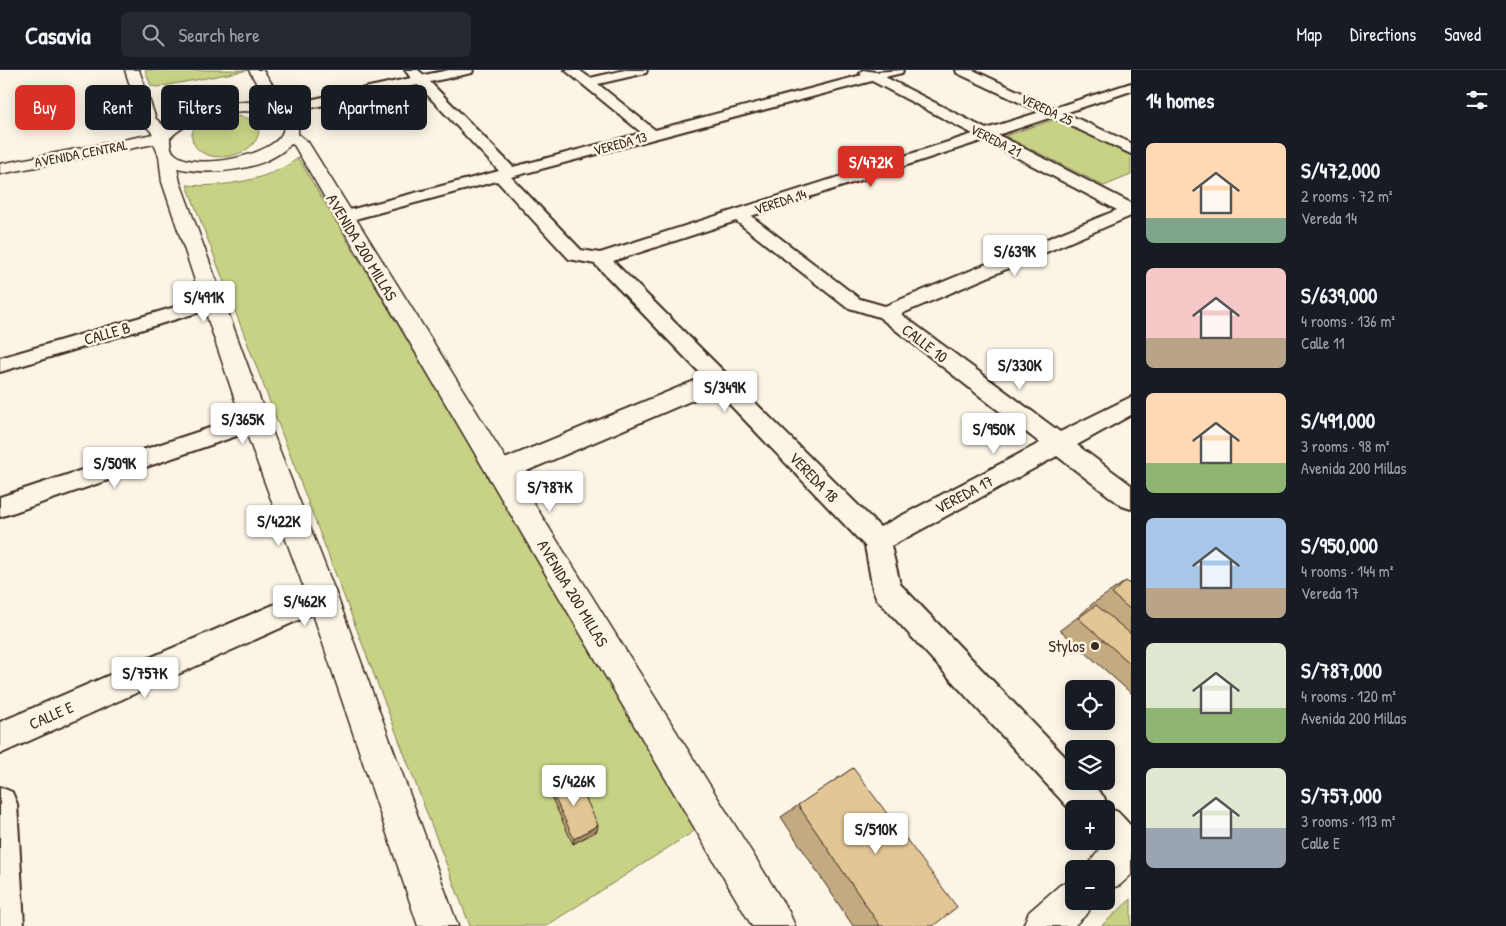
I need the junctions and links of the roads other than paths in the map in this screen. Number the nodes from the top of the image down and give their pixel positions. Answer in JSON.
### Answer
{"nodes":[{"id":1,"x":132,"y":70,"type":"edge"},
{"id":2,"x":256,"y":70,"type":"edge"},
{"id":3,"x":467,"y":70,"type":"edge"},
{"id":4,"x":571,"y":70,"type":"edge"},
{"id":5,"x":640,"y":70,"type":"edge"},
{"id":6,"x":897,"y":70,"type":"edge"},
{"id":7,"x":962,"y":70,"type":"edge"},
{"id":8,"x":866,"y":73,"type":"edge"},
{"id":9,"x":416,"y":75,"type":"edge"},
{"id":10,"x":587,"y":83,"type":"junction"},
{"id":11,"x":265,"y":85,"type":"edge"},
{"id":12,"x":1131,"y":87,"type":"edge"},
{"id":13,"x":311,"y":101,"type":"edge"},
{"id":14,"x":249,"y":107,"type":"edge"},
{"id":15,"x":1054,"y":112,"type":"junction"},
{"id":16,"x":291,"y":130,"type":"edge"},
{"id":17,"x":985,"y":134,"type":"junction"},
{"id":18,"x":653,"y":135,"type":"junction"},
{"id":19,"x":289,"y":136,"type":"junction"},
{"id":20,"x":163,"y":143,"type":"junction"},
{"id":21,"x":1131,"y":149,"type":"edge"},
{"id":22,"x":0,"y":169,"type":"edge"},
{"id":23,"x":505,"y":174,"type":"junction"},
{"id":24,"x":0,"y":177,"type":"edge"},
{"id":25,"x":1131,"y":210,"type":"edge"},
{"id":26,"x":739,"y":215,"type":"junction"},
{"id":27,"x":344,"y":217,"type":"junction"},
{"id":28,"x":601,"y":259,"type":"junction"},
{"id":29,"x":213,"y":302,"type":"junction"},
{"id":30,"x":886,"y":313,"type":"junction"},
{"id":31,"x":0,"y":364,"type":"edge"},
{"id":32,"x":718,"y":380,"type":"junction"},
{"id":33,"x":1131,"y":405,"type":"edge"},
{"id":34,"x":255,"y":421,"type":"junction"},
{"id":35,"x":1058,"y":444,"type":"junction"},
{"id":36,"x":499,"y":472,"type":"junction"},
{"id":37,"x":1131,"y":499,"type":"edge"},
{"id":38,"x":0,"y":507,"type":"edge"},
{"id":39,"x":876,"y":541,"type":"junction"},
{"id":40,"x":322,"y":596,"type":"junction"},
{"id":41,"x":0,"y":738,"type":"edge"},
{"id":42,"x":1084,"y":800,"type":"edge"},
{"id":43,"x":0,"y":804,"type":"edge"},
{"id":44,"x":1065,"y":907,"type":"edge"},
{"id":45,"x":5,"y":926,"type":"edge"},
{"id":46,"x":438,"y":926,"type":"edge"},
{"id":47,"x":775,"y":926,"type":"edge"},
{"id":48,"x":1043,"y":926,"type":"edge"}],
"edges":[{"from":1,"to":20,"type":"main road"},
{"from":2,"to":11,"type":"main road"},
{"from":3,"to":9,"type":"street"},
{"from":4,"to":10,"type":"street"},
{"from":5,"to":10,"type":"street"},
{"from":6,"to":8,"type":"street","name":"VEREDA 13"},
{"from":7,"to":15,"type":"street","name":"VEREDA 25"},
{"from":8,"to":17,"type":"street","name":"VEREDA 21"},
{"from":8,"to":18,"type":"street","name":"VEREDA 13"},
{"from":9,"to":13,"type":"street"},
{"from":9,"to":23,"type":"street"},
{"from":10,"to":18,"type":"street"},
{"from":12,"to":15,"type":"street","name":"VEREDA 14"},
{"from":14,"to":20,"type":"main road"},
{"from":15,"to":17,"type":"street","name":"VEREDA 14"},
{"from":15,"to":21,"type":"street","name":"VEREDA 25"},
{"from":16,"to":19,"type":"main road"},
{"from":17,"to":25,"type":"street","name":"VEREDA 21"},
{"from":17,"to":26,"type":"street","name":"VEREDA 14"},
{"from":18,"to":23,"type":"street","name":"VEREDA 13"},
{"from":19,"to":20,"type":"main road"},
{"from":19,"to":27,"type":"main road","name":"AVENIDA 200 MILLAS"},
{"from":20,"to":22,"type":"main road","name":"AVENIDA CENTRAL"},
{"from":20,"to":24,"type":"main road","name":"AVENIDA CENTRAL"},
{"from":20,"to":29,"type":"main road"},
{"from":23,"to":27,"type":"street","name":"VEREDA 13"},
{"from":23,"to":28,"type":"street"},
{"from":25,"to":30,"type":"street"},
{"from":26,"to":28,"type":"street","name":"VEREDA 14"},
{"from":26,"to":30,"type":"street","name":"CALLE 10"},
{"from":27,"to":36,"type":"main road","name":"AVENIDA 200 MILLAS"},
{"from":28,"to":32,"type":"street","name":"VEREDA 18"},
{"from":29,"to":31,"type":"street","name":"CALLE B"},
{"from":29,"to":34,"type":"main road"},
{"from":30,"to":35,"type":"street","name":"CALLE 10"},
{"from":32,"to":36,"type":"street"},
{"from":32,"to":39,"type":"street","name":"VEREDA 18"},
{"from":33,"to":35,"type":"street","name":"VEREDA 17"},
{"from":34,"to":38,"type":"street"},
{"from":34,"to":40,"type":"main road"},
{"from":35,"to":37,"type":"street","name":"CALLE 10"},
{"from":35,"to":39,"type":"street","name":"VEREDA 17"},
{"from":36,"to":47,"type":"main road","name":"AVENIDA 200 MILLAS"},
{"from":39,"to":42,"type":"street"},
{"from":40,"to":41,"type":"street","name":"CALLE E"},
{"from":40,"to":46,"type":"main road"},
{"from":43,"to":45,"type":"street"},
{"from":44,"to":48,"type":"main road"}]}
